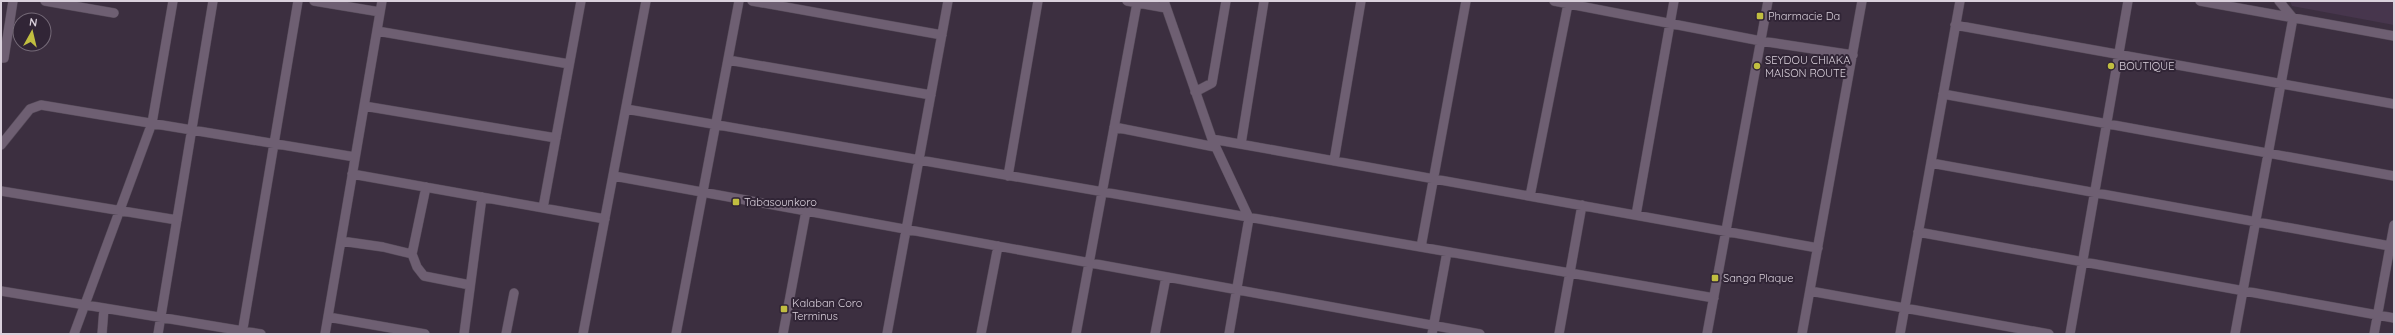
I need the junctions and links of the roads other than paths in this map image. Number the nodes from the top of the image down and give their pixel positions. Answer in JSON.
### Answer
{"nodes":[{"id":1,"x":13,"y":1,"type":"edge"},
{"id":2,"x":45,"y":1,"type":"edge"},
{"id":3,"x":173,"y":1,"type":"edge"},
{"id":4,"x":213,"y":1,"type":"edge"},
{"id":5,"x":298,"y":1,"type":"edge"},
{"id":6,"x":314,"y":1,"type":"edge"},
{"id":7,"x":382,"y":1,"type":"edge"},
{"id":8,"x":581,"y":1,"type":"edge"},
{"id":9,"x":646,"y":1,"type":"edge"},
{"id":10,"x":739,"y":1,"type":"edge"},
{"id":11,"x":752,"y":1,"type":"edge"},
{"id":12,"x":948,"y":1,"type":"edge"},
{"id":13,"x":1038,"y":1,"type":"edge"},
{"id":14,"x":1128,"y":1,"type":"edge"},
{"id":15,"x":1226,"y":1,"type":"edge"},
{"id":16,"x":1264,"y":1,"type":"edge"},
{"id":17,"x":1361,"y":1,"type":"edge"},
{"id":18,"x":1466,"y":1,"type":"edge"},
{"id":19,"x":1554,"y":1,"type":"edge"},
{"id":20,"x":1674,"y":1,"type":"edge"},
{"id":21,"x":1768,"y":1,"type":"edge"},
{"id":22,"x":1862,"y":1,"type":"edge"},
{"id":23,"x":1960,"y":1,"type":"edge"},
{"id":24,"x":2128,"y":1,"type":"edge"},
{"id":25,"x":2200,"y":1,"type":"edge"},
{"id":26,"x":2278,"y":1,"type":"edge"},
{"id":27,"x":1138,"y":3,"type":"junction"},
{"id":28,"x":1165,"y":4,"type":"edge"},
{"id":29,"x":1568,"y":4,"type":"junction"},
{"id":30,"x":380,"y":12,"type":"junction"},
{"id":31,"x":114,"y":14,"type":"dead end"},
{"id":32,"x":2293,"y":18,"type":"junction"},
{"id":33,"x":1670,"y":22,"type":"junction"},
{"id":34,"x":1955,"y":25,"type":"junction"},
{"id":35,"x":377,"y":31,"type":"junction"},
{"id":36,"x":942,"y":35,"type":"junction"},
{"id":37,"x":2394,"y":36,"type":"edge"},
{"id":38,"x":1761,"y":41,"type":"junction"},
{"id":39,"x":2119,"y":54,"type":"junction"},
{"id":40,"x":1853,"y":55,"type":"junction"},
{"id":41,"x":1,"y":58,"type":"edge"},
{"id":42,"x":728,"y":60,"type":"junction"},
{"id":43,"x":569,"y":64,"type":"junction"},
{"id":44,"x":2281,"y":83,"type":"junction"},
{"id":45,"x":1195,"y":92,"type":"junction"},
{"id":46,"x":1943,"y":94,"type":"junction"},
{"id":47,"x":931,"y":95,"type":"junction"},
{"id":48,"x":2394,"y":104,"type":"edge"},
{"id":49,"x":364,"y":106,"type":"junction"},
{"id":50,"x":626,"y":109,"type":"junction"},
{"id":51,"x":152,"y":123,"type":"junction"},
{"id":52,"x":2107,"y":124,"type":"junction"},
{"id":53,"x":716,"y":125,"type":"junction"},
{"id":54,"x":1114,"y":127,"type":"junction"},
{"id":55,"x":192,"y":130,"type":"junction"},
{"id":56,"x":556,"y":138,"type":"junction"},
{"id":57,"x":274,"y":143,"type":"junction"},
{"id":58,"x":1214,"y":143,"type":"junction"},
{"id":59,"x":1241,"y":144,"type":"junction"},
{"id":60,"x":1,"y":145,"type":"edge"},
{"id":61,"x":2268,"y":153,"type":"junction"},
{"id":62,"x":355,"y":157,"type":"junction"},
{"id":63,"x":919,"y":160,"type":"junction"},
{"id":64,"x":1334,"y":161,"type":"junction"},
{"id":65,"x":1931,"y":163,"type":"junction"},
{"id":66,"x":352,"y":174,"type":"junction"},
{"id":67,"x":614,"y":176,"type":"junction"},
{"id":68,"x":1008,"y":176,"type":"junction"},
{"id":69,"x":2394,"y":176,"type":"edge"},
{"id":70,"x":1433,"y":179,"type":"junction"},
{"id":71,"x":426,"y":187,"type":"junction"},
{"id":72,"x":1,"y":191,"type":"edge"},
{"id":73,"x":703,"y":192,"type":"junction"},
{"id":74,"x":1102,"y":192,"type":"junction"},
{"id":75,"x":2095,"y":192,"type":"junction"},
{"id":76,"x":1530,"y":196,"type":"junction"},
{"id":77,"x":482,"y":197,"type":"junction"},
{"id":78,"x":1582,"y":205,"type":"junction"},
{"id":79,"x":544,"y":208,"type":"junction"},
{"id":80,"x":120,"y":211,"type":"junction"},
{"id":81,"x":806,"y":211,"type":"junction"},
{"id":82,"x":1636,"y":215,"type":"junction"},
{"id":83,"x":1249,"y":218,"type":"junction"},
{"id":84,"x":605,"y":219,"type":"junction"},
{"id":85,"x":177,"y":220,"type":"junction"},
{"id":86,"x":2256,"y":221,"type":"junction"},
{"id":87,"x":2394,"y":225,"type":"edge"},
{"id":88,"x":906,"y":229,"type":"junction"},
{"id":89,"x":1726,"y":231,"type":"junction"},
{"id":90,"x":1918,"y":232,"type":"junction"},
{"id":91,"x":341,"y":241,"type":"junction"},
{"id":92,"x":998,"y":246,"type":"junction"},
{"id":93,"x":2390,"y":246,"type":"junction"},
{"id":94,"x":1421,"y":247,"type":"junction"},
{"id":95,"x":1818,"y":248,"type":"junction"},
{"id":96,"x":1447,"y":252,"type":"junction"},
{"id":97,"x":412,"y":254,"type":"junction"},
{"id":98,"x":2082,"y":262,"type":"junction"},
{"id":99,"x":1089,"y":263,"type":"junction"},
{"id":100,"x":1570,"y":274,"type":"junction"},
{"id":101,"x":1166,"y":277,"type":"junction"},
{"id":102,"x":470,"y":285,"type":"junction"},
{"id":103,"x":1237,"y":290,"type":"junction"},
{"id":104,"x":1,"y":291,"type":"edge"},
{"id":105,"x":1810,"y":291,"type":"junction"},
{"id":106,"x":2243,"y":291,"type":"junction"},
{"id":107,"x":514,"y":293,"type":"dead end"},
{"id":108,"x":1714,"y":298,"type":"junction"},
{"id":109,"x":85,"y":305,"type":"junction"},
{"id":110,"x":104,"y":308,"type":"junction"},
{"id":111,"x":1905,"y":308,"type":"junction"},
{"id":112,"x":2377,"y":315,"type":"junction"},
{"id":113,"x":328,"y":317,"type":"junction"},
{"id":114,"x":161,"y":318,"type":"junction"},
{"id":115,"x":2394,"y":318,"type":"edge"},
{"id":116,"x":1433,"y":330,"type":"edge"},
{"id":117,"x":243,"y":332,"type":"edge"},
{"id":118,"x":74,"y":334,"type":"edge"},
{"id":119,"x":102,"y":334,"type":"edge"},
{"id":120,"x":158,"y":334,"type":"edge"},
{"id":121,"x":261,"y":334,"type":"edge"},
{"id":122,"x":325,"y":334,"type":"edge"},
{"id":123,"x":424,"y":334,"type":"edge"},
{"id":124,"x":464,"y":334,"type":"edge"},
{"id":125,"x":506,"y":334,"type":"edge"},
{"id":126,"x":583,"y":334,"type":"edge"},
{"id":127,"x":676,"y":334,"type":"edge"},
{"id":128,"x":783,"y":334,"type":"edge"},
{"id":129,"x":887,"y":334,"type":"edge"},
{"id":130,"x":981,"y":334,"type":"edge"},
{"id":131,"x":1076,"y":334,"type":"edge"},
{"id":132,"x":1156,"y":334,"type":"edge"},
{"id":133,"x":1229,"y":334,"type":"edge"},
{"id":134,"x":1480,"y":334,"type":"edge"},
{"id":135,"x":1559,"y":334,"type":"edge"},
{"id":136,"x":1707,"y":334,"type":"edge"},
{"id":137,"x":1802,"y":334,"type":"edge"},
{"id":138,"x":1900,"y":334,"type":"edge"},
{"id":139,"x":2049,"y":334,"type":"edge"},
{"id":140,"x":2070,"y":334,"type":"edge"},
{"id":141,"x":2235,"y":334,"type":"edge"},
{"id":142,"x":2374,"y":334,"type":"edge"}],
"edges":[{"from":1,"to":41,"type":"street"},
{"from":2,"to":31,"type":"street"},
{"from":3,"to":51,"type":"street"},
{"from":4,"to":55,"type":"street"},
{"from":5,"to":57,"type":"street"},
{"from":6,"to":30,"type":"street"},
{"from":7,"to":30,"type":"street"},
{"from":8,"to":43,"type":"street"},
{"from":9,"to":50,"type":"street"},
{"from":10,"to":42,"type":"street"},
{"from":11,"to":36,"type":"street"},
{"from":12,"to":36,"type":"street"},
{"from":13,"to":68,"type":"street"},
{"from":14,"to":27,"type":"street"},
{"from":15,"to":45,"type":"street"},
{"from":16,"to":59,"type":"street"},
{"from":17,"to":64,"type":"street"},
{"from":18,"to":70,"type":"street"},
{"from":19,"to":29,"type":"street"},
{"from":20,"to":33,"type":"street"},
{"from":21,"to":38,"type":"street"},
{"from":22,"to":40,"type":"street"},
{"from":23,"to":34,"type":"street"},
{"from":24,"to":39,"type":"street"},
{"from":25,"to":32,"type":"street"},
{"from":26,"to":32,"type":"street"},
{"from":27,"to":28,"type":"street"},
{"from":27,"to":54,"type":"street"},
{"from":28,"to":45,"type":"street"},
{"from":29,"to":33,"type":"street"},
{"from":29,"to":76,"type":"street"},
{"from":30,"to":35,"type":"street"},
{"from":32,"to":37,"type":"street"},
{"from":32,"to":44,"type":"street"},
{"from":33,"to":38,"type":"street"},
{"from":33,"to":82,"type":"street"},
{"from":34,"to":39,"type":"street"},
{"from":34,"to":46,"type":"street"},
{"from":35,"to":43,"type":"street"},
{"from":35,"to":49,"type":"street"},
{"from":36,"to":47,"type":"street"},
{"from":38,"to":40,"type":"street"},
{"from":38,"to":89,"type":"street"},
{"from":39,"to":44,"type":"street"},
{"from":39,"to":52,"type":"street"},
{"from":40,"to":95,"type":"street"},
{"from":42,"to":47,"type":"street"},
{"from":42,"to":53,"type":"street"},
{"from":43,"to":56,"type":"street"},
{"from":44,"to":48,"type":"street"},
{"from":44,"to":61,"type":"street"},
{"from":45,"to":58,"type":"street"},
{"from":46,"to":52,"type":"street"},
{"from":46,"to":65,"type":"street"},
{"from":47,"to":63,"type":"street"},
{"from":49,"to":56,"type":"street"},
{"from":49,"to":62,"type":"street"},
{"from":50,"to":53,"type":"street"},
{"from":50,"to":67,"type":"street"},
{"from":51,"to":55,"type":"street"},
{"from":51,"to":60,"type":"street"},
{"from":51,"to":80,"type":"street"},
{"from":52,"to":61,"type":"street"},
{"from":52,"to":75,"type":"street"},
{"from":53,"to":63,"type":"street"},
{"from":53,"to":73,"type":"street"},
{"from":54,"to":58,"type":"street"},
{"from":54,"to":74,"type":"street"},
{"from":55,"to":57,"type":"street"},
{"from":55,"to":85,"type":"street"},
{"from":56,"to":79,"type":"street"},
{"from":57,"to":62,"type":"street"},
{"from":57,"to":117,"type":"street"},
{"from":58,"to":59,"type":"street"},
{"from":58,"to":83,"type":"street"},
{"from":59,"to":64,"type":"street"},
{"from":61,"to":69,"type":"street"},
{"from":61,"to":86,"type":"street"},
{"from":62,"to":66,"type":"street"},
{"from":63,"to":68,"type":"street"},
{"from":63,"to":88,"type":"street"},
{"from":64,"to":70,"type":"street"},
{"from":65,"to":75,"type":"street"},
{"from":65,"to":90,"type":"street"},
{"from":66,"to":71,"type":"street"},
{"from":66,"to":91,"type":"street"},
{"from":67,"to":73,"type":"street"},
{"from":67,"to":84,"type":"street"},
{"from":68,"to":74,"type":"street"},
{"from":70,"to":76,"type":"street"},
{"from":70,"to":94,"type":"street"},
{"from":71,"to":77,"type":"street"},
{"from":71,"to":97,"type":"street"},
{"from":72,"to":80,"type":"street"},
{"from":73,"to":81,"type":"street"},
{"from":73,"to":127,"type":"street"},
{"from":74,"to":83,"type":"street"},
{"from":74,"to":99,"type":"street"},
{"from":75,"to":86,"type":"street"},
{"from":75,"to":98,"type":"street"},
{"from":76,"to":78,"type":"street"},
{"from":77,"to":79,"type":"street"},
{"from":77,"to":102,"type":"street"},
{"from":78,"to":82,"type":"street"},
{"from":78,"to":100,"type":"street"},
{"from":79,"to":84,"type":"street"},
{"from":80,"to":85,"type":"street"},
{"from":80,"to":109,"type":"street"},
{"from":81,"to":88,"type":"street"},
{"from":81,"to":128,"type":"street"},
{"from":82,"to":89,"type":"street"},
{"from":83,"to":94,"type":"street"},
{"from":83,"to":103,"type":"street"},
{"from":84,"to":126,"type":"street"},
{"from":85,"to":114,"type":"street"},
{"from":86,"to":93,"type":"street"},
{"from":86,"to":106,"type":"street"},
{"from":87,"to":93,"type":"street"},
{"from":88,"to":92,"type":"street"},
{"from":88,"to":129,"type":"street"},
{"from":89,"to":95,"type":"street"},
{"from":89,"to":108,"type":"street"},
{"from":90,"to":98,"type":"street"},
{"from":90,"to":111,"type":"street"},
{"from":91,"to":97,"type":"street"},
{"from":91,"to":113,"type":"street"},
{"from":92,"to":99,"type":"street"},
{"from":92,"to":130,"type":"street"},
{"from":93,"to":112,"type":"street"},
{"from":94,"to":96,"type":"street"},
{"from":95,"to":105,"type":"street"},
{"from":96,"to":100,"type":"street"},
{"from":96,"to":116,"type":"street"},
{"from":97,"to":102,"type":"street"},
{"from":98,"to":106,"type":"street"},
{"from":98,"to":140,"type":"street"},
{"from":99,"to":101,"type":"street"},
{"from":99,"to":131,"type":"street"},
{"from":100,"to":108,"type":"street"},
{"from":100,"to":135,"type":"street"},
{"from":101,"to":103,"type":"street"},
{"from":101,"to":132,"type":"street"},
{"from":102,"to":124,"type":"street"},
{"from":103,"to":116,"type":"street"},
{"from":103,"to":133,"type":"street"},
{"from":104,"to":109,"type":"street"},
{"from":105,"to":111,"type":"street"},
{"from":105,"to":137,"type":"street"},
{"from":106,"to":112,"type":"street"},
{"from":106,"to":141,"type":"street"},
{"from":107,"to":125,"type":"street"},
{"from":108,"to":136,"type":"street"},
{"from":109,"to":110,"type":"street"},
{"from":109,"to":118,"type":"street"},
{"from":110,"to":114,"type":"street"},
{"from":110,"to":119,"type":"street"},
{"from":111,"to":138,"type":"street"},
{"from":111,"to":139,"type":"street"},
{"from":112,"to":115,"type":"street"},
{"from":112,"to":142,"type":"street"},
{"from":113,"to":122,"type":"street"},
{"from":113,"to":123,"type":"street"},
{"from":114,"to":117,"type":"street"},
{"from":114,"to":120,"type":"street"},
{"from":116,"to":134,"type":"street"},
{"from":117,"to":121,"type":"street"}]}
